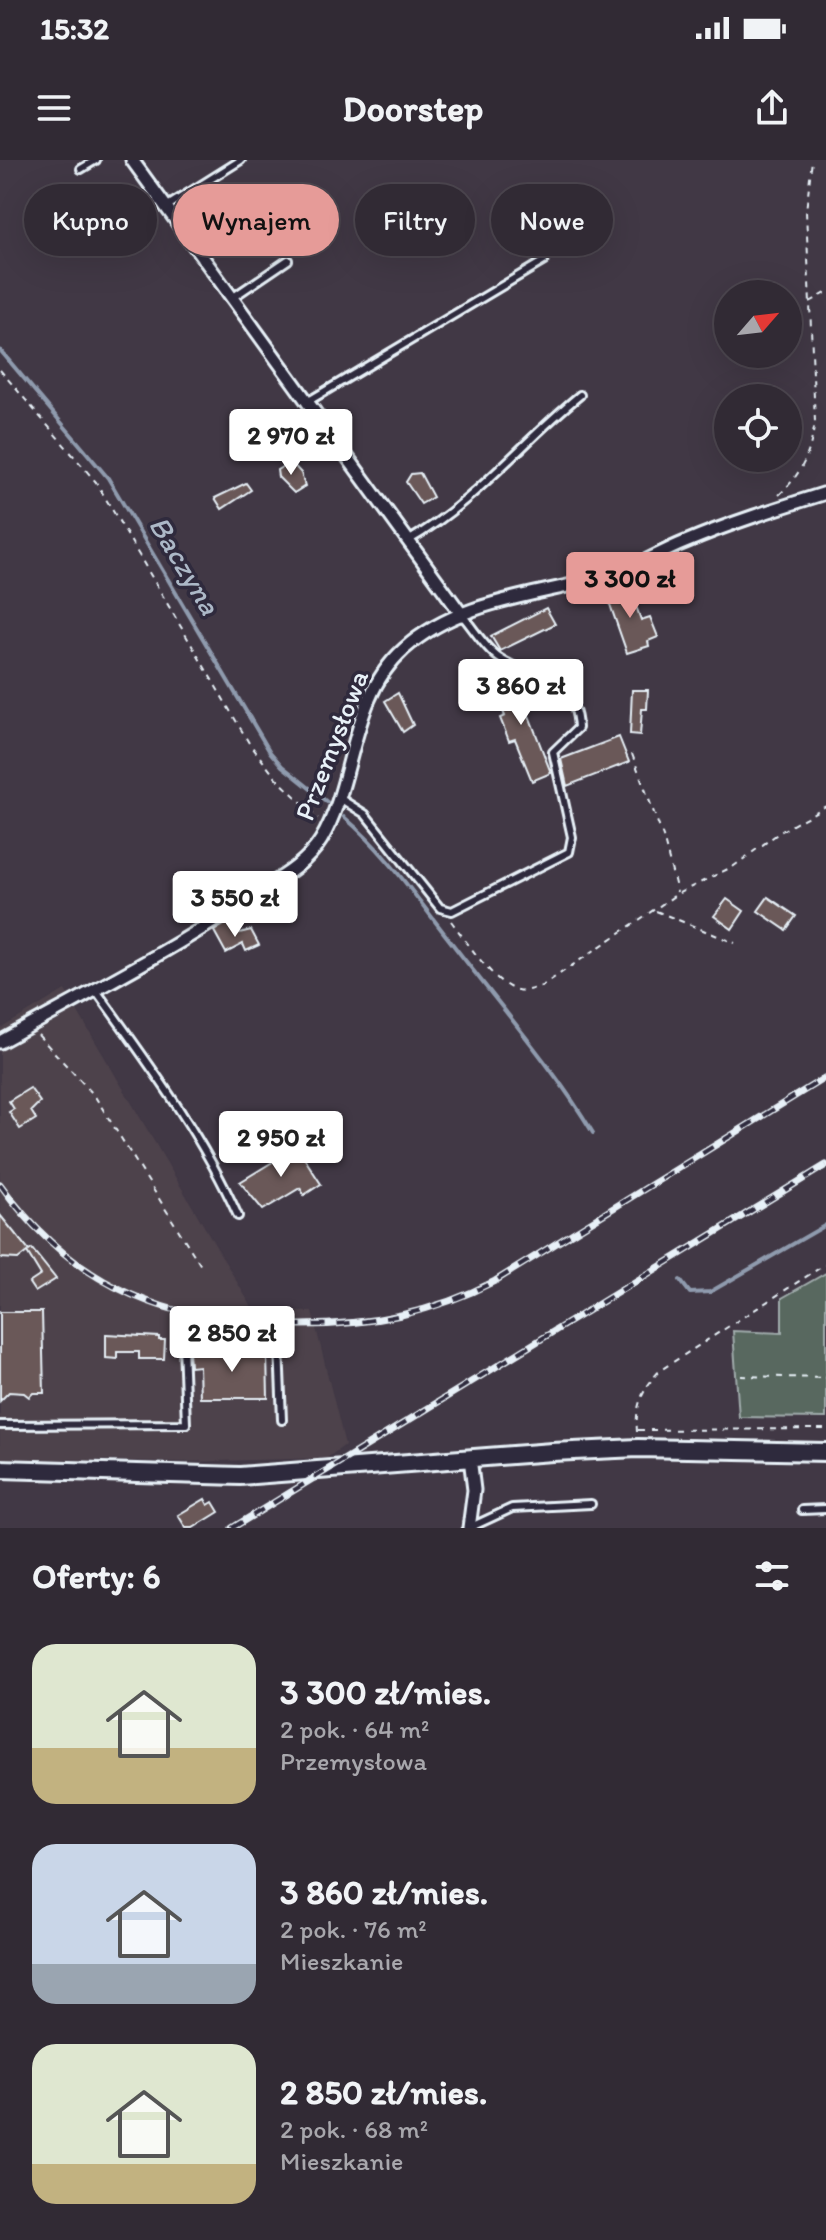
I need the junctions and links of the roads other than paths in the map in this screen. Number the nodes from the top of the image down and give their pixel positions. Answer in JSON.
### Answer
{"nodes":[{"id":1,"x":96,"y":160,"type":"edge"},
{"id":2,"x":132,"y":160,"type":"edge"},
{"id":3,"x":241,"y":160,"type":"edge"},
{"id":4,"x":81,"y":169,"type":"dead end"},
{"id":5,"x":166,"y":207,"type":"junction"},
{"id":6,"x":288,"y":260,"type":"dead end"},
{"id":7,"x":544,"y":261,"type":"dead end"},
{"id":8,"x":232,"y":298,"type":"junction"},
{"id":9,"x":580,"y":395,"type":"dead end"},
{"id":10,"x":307,"y":402,"type":"junction"},
{"id":11,"x":826,"y":493,"type":"edge"},
{"id":12,"x":408,"y":541,"type":"junction"},
{"id":13,"x":462,"y":615,"type":"junction"},
{"id":14,"x":341,"y":799,"type":"junction"},
{"id":15,"x":95,"y":989,"type":"junction"},
{"id":16,"x":0,"y":1042,"type":"edge"},
{"id":17,"x":238,"y":1216,"type":"dead end"},
{"id":18,"x":282,"y":1420,"type":"dead end"},
{"id":19,"x":0,"y":1425,"type":"edge"},
{"id":20,"x":826,"y":1452,"type":"edge"},
{"id":21,"x":470,"y":1458,"type":"junction"},
{"id":22,"x":0,"y":1469,"type":"edge"},
{"id":23,"x":591,"y":1504,"type":"dead end"},
{"id":24,"x":826,"y":1509,"type":"edge"},
{"id":25,"x":802,"y":1510,"type":"dead end"},
{"id":26,"x":469,"y":1528,"type":"edge"}],
"edges":[{"from":1,"to":4,"type":"lane"},
{"from":2,"to":5,"type":"street"},
{"from":3,"to":5,"type":"lane"},
{"from":5,"to":8,"type":"street"},
{"from":6,"to":8,"type":"lane"},
{"from":7,"to":10,"type":"lane"},
{"from":8,"to":10,"type":"street"},
{"from":9,"to":12,"type":"lane"},
{"from":10,"to":12,"type":"street"},
{"from":11,"to":13,"type":"street","name":"Przemysłowa"},
{"from":12,"to":13,"type":"street"},
{"from":13,"to":14,"type":"street","name":"Przemysłowa"},
{"from":13,"to":14,"type":"lane"},
{"from":14,"to":15,"type":"street","name":"Przemysłowa"},
{"from":15,"to":16,"type":"street","name":"Przemysłowa"},
{"from":15,"to":17,"type":"lane"},
{"from":18,"to":19,"type":"lane"},
{"from":20,"to":21,"type":"main road"},
{"from":21,"to":22,"type":"main road"},
{"from":21,"to":26,"type":"street"},
{"from":23,"to":26,"type":"lane"},
{"from":24,"to":25,"type":"lane"}]}
